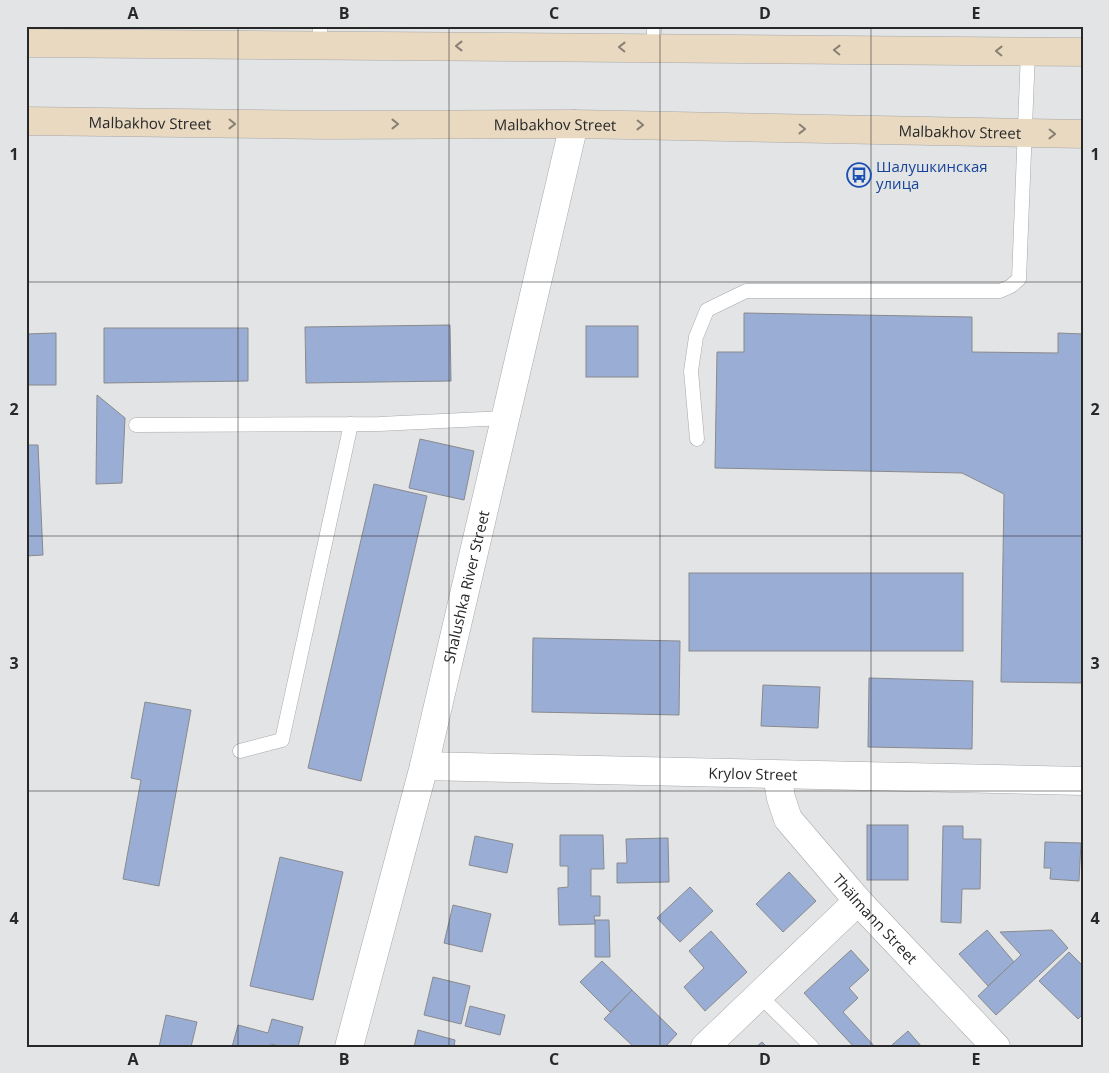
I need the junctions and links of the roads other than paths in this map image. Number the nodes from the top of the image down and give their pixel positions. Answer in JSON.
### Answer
{"nodes":[{"id":1,"x":320,"y":35,"type":"edge"},
{"id":2,"x":654,"y":37,"type":"edge"},
{"id":3,"x":26,"y":43,"type":"edge"},
{"id":4,"x":1028,"y":51,"type":"junction"},
{"id":5,"x":1083,"y":52,"type":"edge"},
{"id":6,"x":26,"y":122,"type":"edge"},
{"id":7,"x":574,"y":124,"type":"junction"},
{"id":8,"x":1026,"y":134,"type":"junction"},
{"id":9,"x":1083,"y":134,"type":"edge"},
{"id":10,"x":505,"y":418,"type":"junction"},
{"id":11,"x":352,"y":424,"type":"junction"},
{"id":12,"x":136,"y":425,"type":"dead end"},
{"id":13,"x":697,"y":439,"type":"dead end"},
{"id":14,"x":240,"y":751,"type":"dead end"},
{"id":15,"x":424,"y":766,"type":"junction"},
{"id":16,"x":777,"y":775,"type":"junction"},
{"id":17,"x":1083,"y":781,"type":"edge"},
{"id":18,"x":858,"y":901,"type":"junction"},
{"id":19,"x":759,"y":995,"type":"junction"},
{"id":20,"x":349,"y":1047,"type":"edge"},
{"id":21,"x":705,"y":1047,"type":"edge"},
{"id":22,"x":812,"y":1047,"type":"edge"},
{"id":23,"x":996,"y":1047,"type":"edge"}],
"edges":[{"from":2,"to":1,"type":"main road","one_way":true},
{"from":1,"to":3,"type":"main road"},
{"from":4,"to":2,"type":"main road","one_way":true},
{"from":4,"to":5,"type":"main road"},
{"from":4,"to":8,"type":"lane"},
{"from":6,"to":7,"type":"main road","name":"Malbakhov Street","one_way":true},
{"from":7,"to":8,"type":"main road","name":"Malbakhov Street","one_way":true},
{"from":7,"to":10,"type":"street","name":"Shalushka River Street"},
{"from":8,"to":9,"type":"main road","name":"Malbakhov Street","one_way":true},
{"from":8,"to":13,"type":"lane"},
{"from":10,"to":11,"type":"lane"},
{"from":10,"to":15,"type":"street","name":"Shalushka River Street"},
{"from":11,"to":12,"type":"lane"},
{"from":11,"to":14,"type":"lane"},
{"from":15,"to":16,"type":"street","name":"Krylov Street"},
{"from":15,"to":20,"type":"street","name":"Shalushka River Street"},
{"from":16,"to":17,"type":"street","name":"Krylov Street"},
{"from":16,"to":18,"type":"street","name":"Thälmann Street"},
{"from":18,"to":19,"type":"street"},
{"from":18,"to":23,"type":"street","name":"Thälmann Street"},
{"from":19,"to":21,"type":"street"},
{"from":19,"to":22,"type":"lane"}]}
